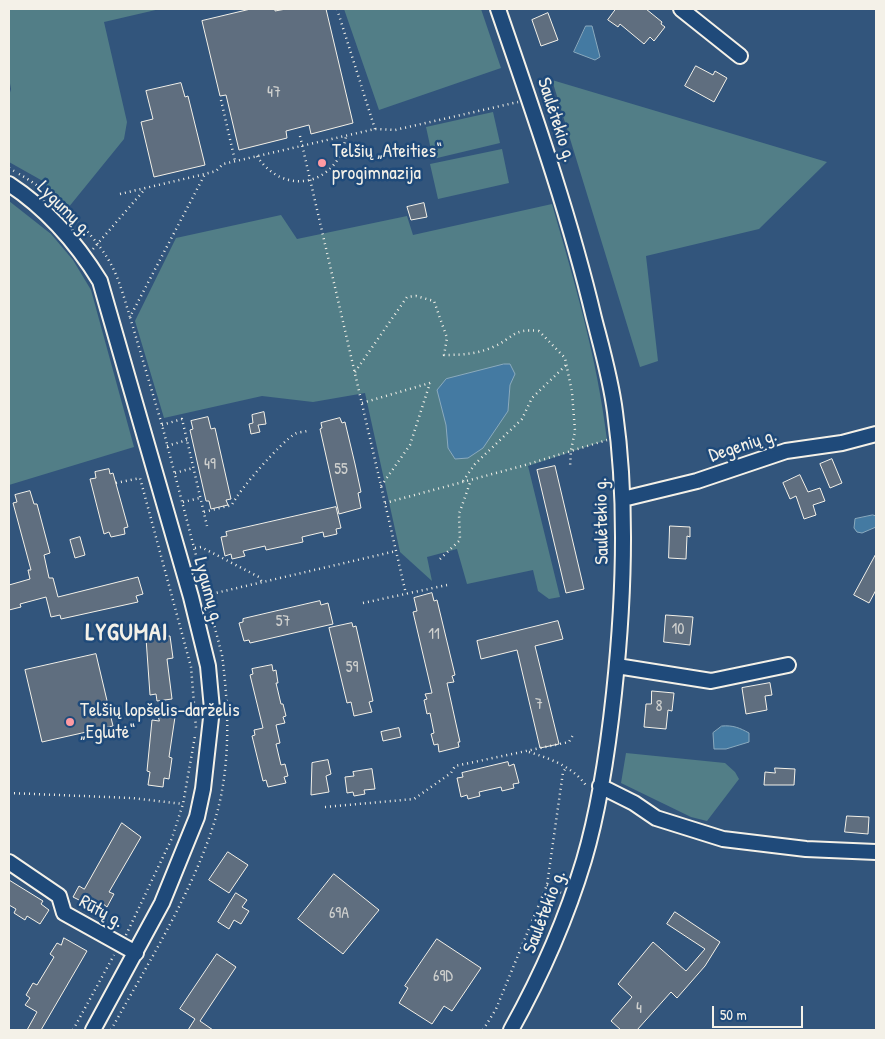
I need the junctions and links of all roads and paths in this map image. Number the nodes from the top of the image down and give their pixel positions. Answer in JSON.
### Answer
{"nodes":[{"id":1,"x":337,"y":9,"type":"edge"},
{"id":2,"x":498,"y":9,"type":"edge"},
{"id":3,"x":681,"y":9,"type":"edge"},
{"id":4,"x":740,"y":56,"type":"dead end"},
{"id":5,"x":221,"y":100,"type":"dead end"},
{"id":6,"x":530,"y":100,"type":"junction"},
{"id":7,"x":375,"y":129,"type":"junction"},
{"id":8,"x":300,"y":136,"type":"dead end"},
{"id":9,"x":346,"y":136,"type":"junction"},
{"id":10,"x":302,"y":145,"type":"junction"},
{"id":11,"x":257,"y":156,"type":"junction"},
{"id":12,"x":235,"y":162,"type":"junction"},
{"id":13,"x":9,"y":168,"type":"edge"},
{"id":14,"x":205,"y":174,"type":"junction"},
{"id":15,"x":310,"y":180,"type":"junction"},
{"id":16,"x":9,"y":184,"type":"edge"},
{"id":17,"x":146,"y":188,"type":"junction"},
{"id":18,"x":120,"y":194,"type":"dead end"},
{"id":19,"x":97,"y":245,"type":"junction"},
{"id":20,"x":85,"y":257,"type":"junction"},
{"id":21,"x":130,"y":317,"type":"junction"},
{"id":22,"x":566,"y":365,"type":"junction"},
{"id":23,"x":355,"y":372,"type":"junction"},
{"id":24,"x":362,"y":403,"type":"junction"},
{"id":25,"x":162,"y":425,"type":"junction"},
{"id":26,"x":307,"y":431,"type":"dead end"},
{"id":27,"x":876,"y":434,"type":"edge"},
{"id":28,"x":617,"y":438,"type":"junction"},
{"id":29,"x":187,"y":440,"type":"junction"},
{"id":30,"x":168,"y":446,"type":"junction"},
{"id":31,"x":571,"y":450,"type":"junction"},
{"id":32,"x":570,"y":467,"type":"dead end"},
{"id":33,"x":193,"y":468,"type":"junction"},
{"id":34,"x":175,"y":473,"type":"junction"},
{"id":35,"x":471,"y":480,"type":"junction"},
{"id":36,"x":116,"y":483,"type":"dead end"},
{"id":37,"x":462,"y":483,"type":"junction"},
{"id":38,"x":381,"y":486,"type":"junction"},
{"id":39,"x":200,"y":498,"type":"junction"},
{"id":40,"x":623,"y":500,"type":"junction"},
{"id":41,"x":183,"y":502,"type":"junction"},
{"id":42,"x":385,"y":503,"type":"junction"},
{"id":43,"x":204,"y":512,"type":"junction"},
{"id":44,"x":207,"y":526,"type":"dead end"},
{"id":45,"x":195,"y":548,"type":"junction"},
{"id":46,"x":396,"y":550,"type":"junction"},
{"id":47,"x":440,"y":559,"type":"dead end"},
{"id":48,"x":262,"y":582,"type":"junction"},
{"id":49,"x":447,"y":585,"type":"dead end"},
{"id":50,"x":406,"y":594,"type":"junction"},
{"id":51,"x":207,"y":595,"type":"junction"},
{"id":52,"x":362,"y":604,"type":"dead end"},
{"id":53,"x":788,"y":665,"type":"dead end"},
{"id":54,"x":617,"y":666,"type":"junction"},
{"id":55,"x":573,"y":735,"type":"dead end"},
{"id":56,"x":527,"y":751,"type":"junction"},
{"id":57,"x":566,"y":768,"type":"junction"},
{"id":58,"x":600,"y":786,"type":"junction"},
{"id":59,"x":9,"y":793,"type":"edge"},
{"id":60,"x":183,"y":804,"type":"junction"},
{"id":61,"x":325,"y":806,"type":"dead end"},
{"id":62,"x":597,"y":807,"type":"junction"},
{"id":63,"x":876,"y":852,"type":"edge"},
{"id":64,"x":9,"y":862,"type":"edge"},
{"id":65,"x":120,"y":944,"type":"junction"},
{"id":66,"x":136,"y":953,"type":"junction"},
{"id":67,"x":73,"y":1030,"type":"edge"},
{"id":68,"x":93,"y":1030,"type":"edge"},
{"id":69,"x":111,"y":1030,"type":"edge"},
{"id":70,"x":483,"y":1030,"type":"edge"},
{"id":71,"x":511,"y":1030,"type":"edge"}],
"edges":[{"from":1,"to":7,"type":"path"},
{"from":2,"to":6,"type":"street","name":"Saulėtekio g."},
{"from":3,"to":4,"type":"street"},
{"from":5,"to":12,"type":"path"},
{"from":6,"to":7,"type":"path"},
{"from":6,"to":28,"type":"street","name":"Saulėtekio g."},
{"from":7,"to":9,"type":"path"},
{"from":8,"to":10,"type":"path"},
{"from":9,"to":10,"type":"path"},
{"from":9,"to":15,"type":"path"},
{"from":10,"to":11,"type":"path"},
{"from":10,"to":15,"type":"path"},
{"from":11,"to":12,"type":"path"},
{"from":11,"to":15,"type":"path"},
{"from":12,"to":14,"type":"path"},
{"from":13,"to":19,"type":"path"},
{"from":14,"to":17,"type":"path"},
{"from":14,"to":21,"type":"path"},
{"from":15,"to":23,"type":"path"},
{"from":16,"to":20,"type":"street","name":"Lygumų g."},
{"from":17,"to":18,"type":"path"},
{"from":17,"to":19,"type":"path"},
{"from":19,"to":20,"type":"path"},
{"from":19,"to":21,"type":"path"},
{"from":20,"to":66,"type":"street","name":"Lygumų g."},
{"from":21,"to":25,"type":"path"},
{"from":22,"to":23,"type":"path"},
{"from":22,"to":31,"type":"path"},
{"from":22,"to":37,"type":"path"},
{"from":23,"to":24,"type":"path"},
{"from":24,"to":38,"type":"path"},
{"from":24,"to":38,"type":"path"},
{"from":25,"to":29,"type":"path"},
{"from":25,"to":30,"type":"path"},
{"from":26,"to":43,"type":"path"},
{"from":27,"to":40,"type":"street","name":"Degenių g."},
{"from":28,"to":31,"type":"path"},
{"from":28,"to":40,"type":"street","name":"Saulėtekio g."},
{"from":29,"to":30,"type":"path"},
{"from":29,"to":33,"type":"path"},
{"from":30,"to":34,"type":"path"},
{"from":31,"to":32,"type":"path"},
{"from":31,"to":35,"type":"path"},
{"from":33,"to":34,"type":"path"},
{"from":33,"to":39,"type":"path"},
{"from":34,"to":41,"type":"path"},
{"from":35,"to":37,"type":"path"},
{"from":35,"to":47,"type":"path"},
{"from":36,"to":60,"type":"path"},
{"from":37,"to":42,"type":"path"},
{"from":38,"to":42,"type":"path"},
{"from":39,"to":41,"type":"path"},
{"from":39,"to":43,"type":"path"},
{"from":40,"to":54,"type":"street","name":"Saulėtekio g."},
{"from":41,"to":45,"type":"path"},
{"from":42,"to":46,"type":"path"},
{"from":43,"to":44,"type":"path"},
{"from":45,"to":48,"type":"path"},
{"from":45,"to":51,"type":"path"},
{"from":46,"to":48,"type":"path"},
{"from":46,"to":50,"type":"path"},
{"from":48,"to":51,"type":"path"},
{"from":49,"to":50,"type":"path"},
{"from":50,"to":52,"type":"path"},
{"from":51,"to":69,"type":"path"},
{"from":53,"to":54,"type":"street"},
{"from":54,"to":58,"type":"street","name":"Saulėtekio g."},
{"from":55,"to":56,"type":"path"},
{"from":56,"to":57,"type":"path"},
{"from":56,"to":61,"type":"path"},
{"from":57,"to":62,"type":"path"},
{"from":57,"to":70,"type":"path"},
{"from":58,"to":62,"type":"street","name":"Saulėtekio g."},
{"from":58,"to":63,"type":"street"},
{"from":59,"to":60,"type":"path"},
{"from":60,"to":65,"type":"path"},
{"from":62,"to":71,"type":"street","name":"Saulėtekio g."},
{"from":64,"to":65,"type":"street","name":"Rūtų g."},
{"from":65,"to":66,"type":"street","name":"Rūtų g."},
{"from":65,"to":67,"type":"path"},
{"from":66,"to":68,"type":"street","name":"Lygumų g."}]}
